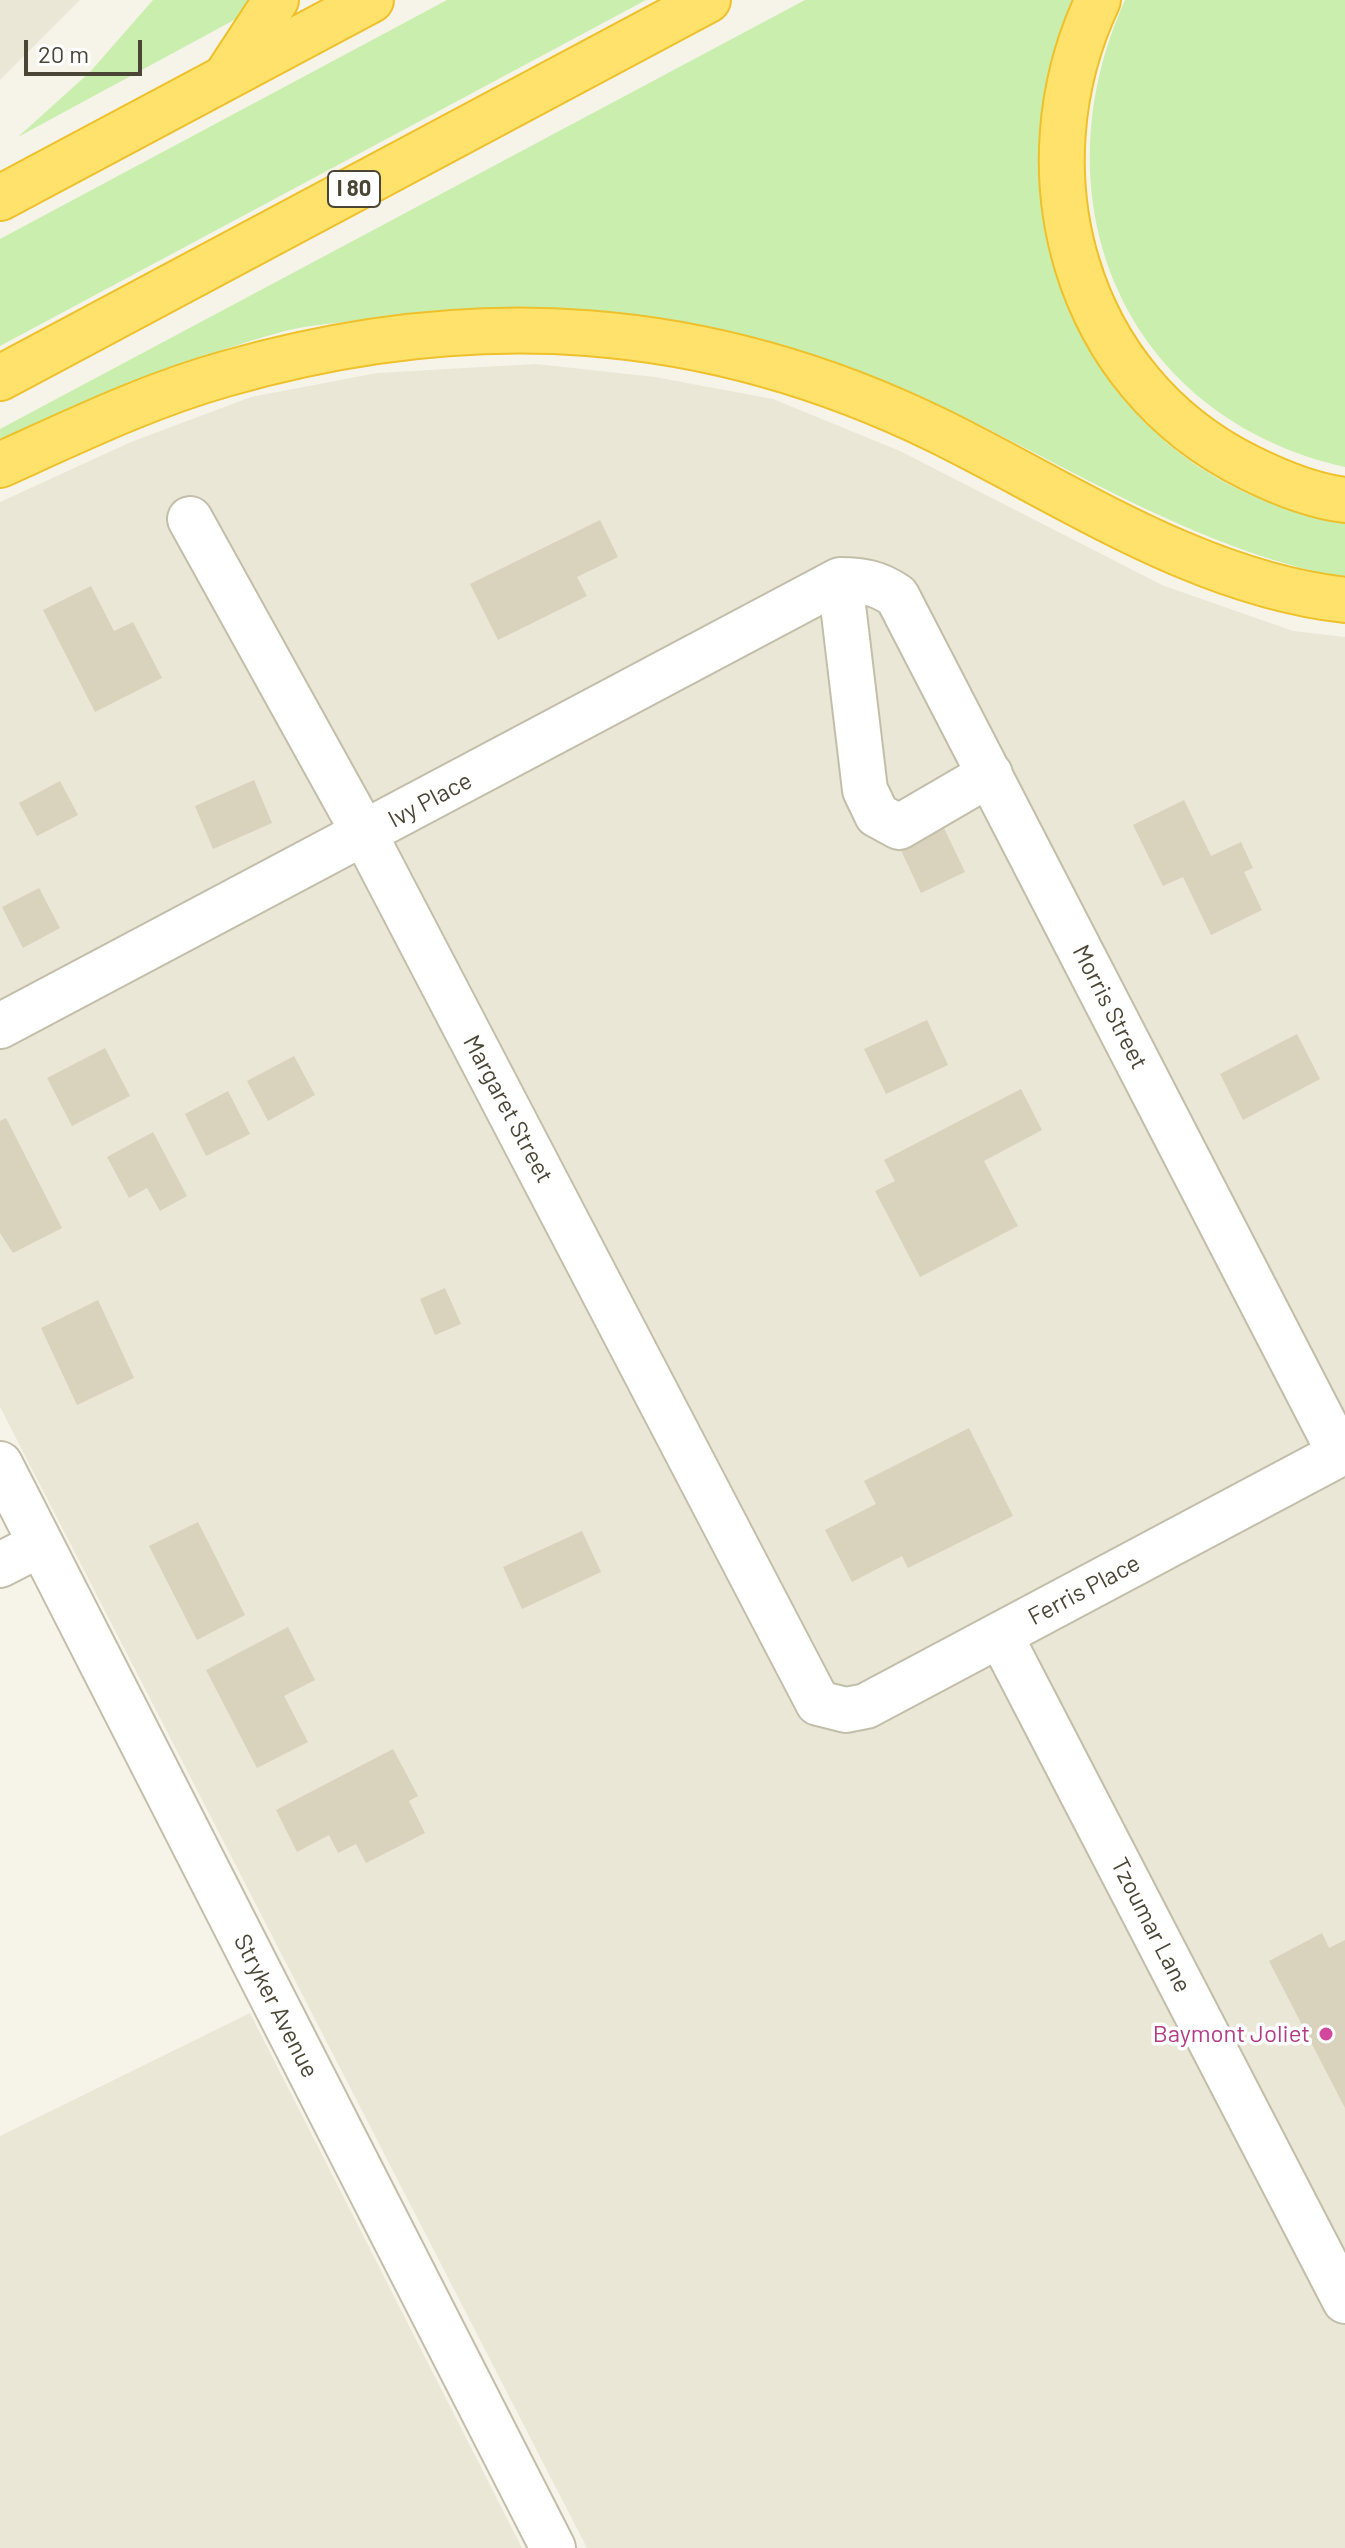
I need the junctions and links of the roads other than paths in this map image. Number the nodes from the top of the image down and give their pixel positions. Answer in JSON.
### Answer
{"nodes":[{"id":1,"x":276,"y":0,"type":"edge"},
{"id":2,"x":371,"y":0,"type":"edge"},
{"id":3,"x":708,"y":0,"type":"edge"},
{"id":4,"x":1098,"y":0,"type":"edge"},
{"id":5,"x":225,"y":78,"type":"junction"},
{"id":6,"x":0,"y":198,"type":"edge"},
{"id":7,"x":0,"y":378,"type":"edge"},
{"id":8,"x":0,"y":465,"type":"edge"},
{"id":9,"x":1345,"y":500,"type":"edge"},
{"id":10,"x":190,"y":519,"type":"dead end"},
{"id":11,"x":851,"y":580,"type":"junction"},
{"id":12,"x":1345,"y":600,"type":"edge"},
{"id":13,"x":990,"y":774,"type":"junction"},
{"id":14,"x":365,"y":835,"type":"junction"},
{"id":15,"x":0,"y":1026,"type":"edge"},
{"id":16,"x":1342,"y":1452,"type":"edge"},
{"id":17,"x":0,"y":1464,"type":"edge"},
{"id":18,"x":41,"y":1544,"type":"junction"},
{"id":19,"x":0,"y":1565,"type":"edge"},
{"id":20,"x":1000,"y":1635,"type":"junction"},
{"id":21,"x":818,"y":1703,"type":"joint"},
{"id":22,"x":1345,"y":2301,"type":"edge"},
{"id":23,"x":553,"y":2548,"type":"edge"}],
"edges":[{"from":1,"to":5,"type":"highway"},
{"from":2,"to":5,"type":"highway"},
{"from":3,"to":7,"type":"highway","number":"I 80"},
{"from":4,"to":9,"type":"highway"},
{"from":5,"to":6,"type":"highway"},
{"from":8,"to":12,"type":"highway"},
{"from":10,"to":14,"type":"street","name":"Margaret Street"},
{"from":11,"to":13,"type":"street","name":"Morris Street"},
{"from":11,"to":13,"type":"street"},
{"from":11,"to":14,"type":"street","name":"Ivy Place"},
{"from":13,"to":16,"type":"street","name":"Morris Street"},
{"from":14,"to":15,"type":"street","name":"Ivy Place"},
{"from":14,"to":21,"type":"street","name":"Margaret Street"},
{"from":16,"to":20,"type":"street","name":"Ferris Place"},
{"from":17,"to":18,"type":"street","name":"Stryker Avenue"},
{"from":18,"to":19,"type":"street"},
{"from":18,"to":23,"type":"street","name":"Stryker Avenue"},
{"from":20,"to":21,"type":"street","name":"Ferris Place"},
{"from":20,"to":22,"type":"street","name":"Tzoumar Lane"}]}
